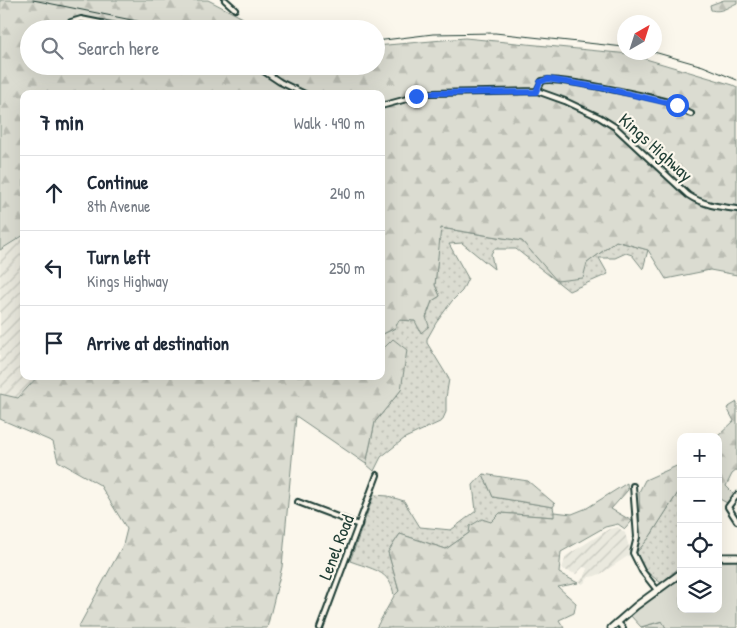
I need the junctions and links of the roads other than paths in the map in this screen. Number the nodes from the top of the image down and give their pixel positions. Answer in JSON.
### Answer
{"nodes":[{"id":1,"x":225,"y":0,"type":"edge"},
{"id":2,"x":235,"y":8,"type":"dead end"},
{"id":3,"x":270,"y":75,"type":"edge"},
{"id":4,"x":297,"y":90,"type":"edge"},
{"id":5,"x":536,"y":92,"type":"junction"},
{"id":6,"x":385,"y":105,"type":"edge"},
{"id":7,"x":691,"y":114,"type":"dead end"},
{"id":8,"x":737,"y":209,"type":"edge"},
{"id":9,"x":377,"y":475,"type":"dead end"},
{"id":10,"x":634,"y":486,"type":"dead end"},
{"id":11,"x":737,"y":495,"type":"edge"},
{"id":12,"x":298,"y":502,"type":"dead end"},
{"id":13,"x":737,"y":521,"type":"edge"},
{"id":14,"x":359,"y":525,"type":"junction"},
{"id":15,"x":722,"y":557,"type":"edge"},
{"id":16,"x":737,"y":557,"type":"edge"},
{"id":17,"x":677,"y":576,"type":"edge"},
{"id":18,"x":657,"y":590,"type":"junction"},
{"id":19,"x":617,"y":622,"type":"junction"},
{"id":20,"x":320,"y":628,"type":"edge"},
{"id":21,"x":611,"y":628,"type":"edge"},
{"id":22,"x":623,"y":628,"type":"edge"}],
"edges":[{"from":1,"to":2,"type":"street"},
{"from":3,"to":4,"type":"street"},
{"from":5,"to":6,"type":"street","name":"Kings Highway"},
{"from":5,"to":7,"type":"street"},
{"from":5,"to":8,"type":"street","name":"Kings Highway"},
{"from":9,"to":14,"type":"street","name":"Lenel Road"},
{"from":10,"to":18,"type":"street"},
{"from":11,"to":13,"type":"street"},
{"from":12,"to":14,"type":"street"},
{"from":14,"to":20,"type":"street","name":"Lenel Road"},
{"from":15,"to":16,"type":"main road"},
{"from":17,"to":18,"type":"main road"},
{"from":18,"to":19,"type":"main road"},
{"from":19,"to":21,"type":"main road"},
{"from":19,"to":22,"type":"street"}]}
